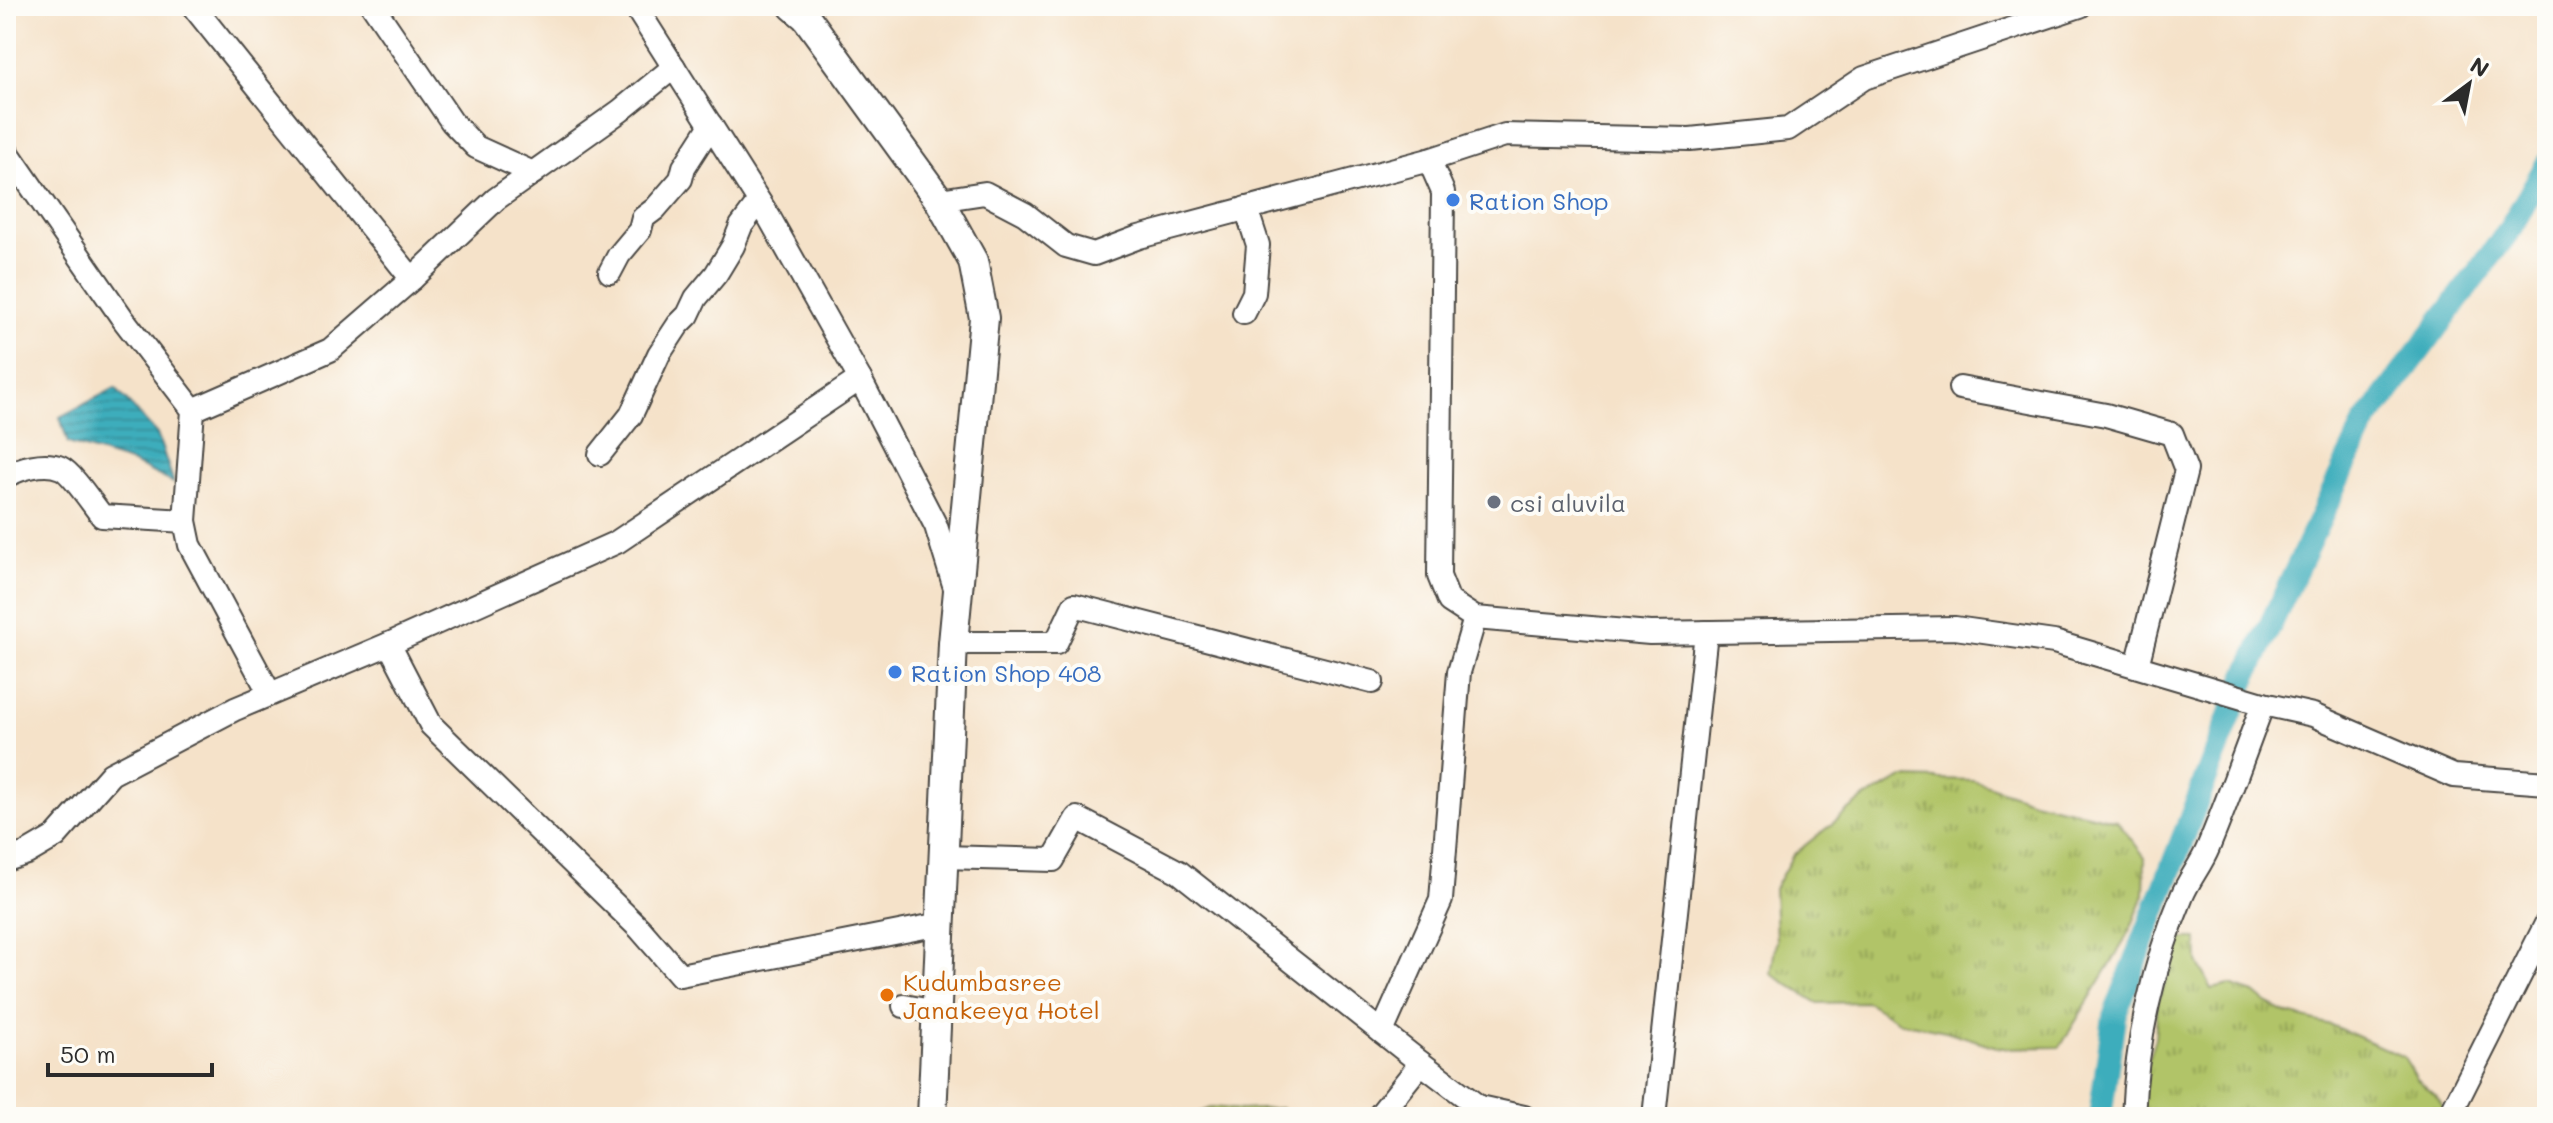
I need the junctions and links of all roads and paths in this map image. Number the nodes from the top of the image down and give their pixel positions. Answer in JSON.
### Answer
{"nodes":[{"id":1,"x":193,"y":6,"type":"edge"},
{"id":2,"x":373,"y":6,"type":"edge"},
{"id":3,"x":635,"y":6,"type":"edge"},
{"id":4,"x":2080,"y":6,"type":"edge"},
{"id":5,"x":805,"y":10,"type":"edge"},
{"id":6,"x":674,"y":67,"type":"junction"},
{"id":7,"x":711,"y":125,"type":"junction"},
{"id":8,"x":6,"y":150,"type":"edge"},
{"id":9,"x":1429,"y":160,"type":"junction"},
{"id":10,"x":533,"y":173,"type":"junction"},
{"id":11,"x":939,"y":200,"type":"junction"},
{"id":12,"x":759,"y":202,"type":"junction"},
{"id":13,"x":1246,"y":208,"type":"junction"},
{"id":14,"x":610,"y":272,"type":"dead end"},
{"id":15,"x":412,"y":279,"type":"junction"},
{"id":16,"x":1244,"y":313,"type":"dead end"},
{"id":17,"x":860,"y":379,"type":"junction"},
{"id":18,"x":1960,"y":388,"type":"dead end"},
{"id":19,"x":193,"y":410,"type":"junction"},
{"id":20,"x":600,"y":454,"type":"dead end"},
{"id":21,"x":6,"y":476,"type":"edge"},
{"id":22,"x":185,"y":521,"type":"junction"},
{"id":23,"x":957,"y":593,"type":"junction"},
{"id":24,"x":1475,"y":618,"type":"junction"},
{"id":25,"x":1706,"y":632,"type":"junction"},
{"id":26,"x":953,"y":643,"type":"junction"},
{"id":27,"x":389,"y":644,"type":"junction"},
{"id":28,"x":2137,"y":666,"type":"junction"},
{"id":29,"x":1372,"y":682,"type":"dead end"},
{"id":30,"x":270,"y":694,"type":"junction"},
{"id":31,"x":2263,"y":704,"type":"junction"},
{"id":32,"x":2547,"y":783,"type":"edge"},
{"id":33,"x":943,"y":857,"type":"junction"},
{"id":34,"x":6,"y":860,"type":"edge"},
{"id":35,"x":2547,"y":922,"type":"edge"},
{"id":36,"x":940,"y":924,"type":"junction"},
{"id":37,"x":904,"y":1006,"type":"dead end"},
{"id":38,"x":937,"y":1012,"type":"junction"},
{"id":39,"x":1382,"y":1032,"type":"junction"},
{"id":40,"x":1421,"y":1063,"type":"junction"},
{"id":41,"x":932,"y":1117,"type":"edge"},
{"id":42,"x":1378,"y":1117,"type":"edge"},
{"id":43,"x":1524,"y":1117,"type":"edge"},
{"id":44,"x":1654,"y":1117,"type":"edge"},
{"id":45,"x":2133,"y":1117,"type":"edge"},
{"id":46,"x":2449,"y":1117,"type":"edge"}],
"edges":[{"from":1,"to":15,"type":"street"},
{"from":2,"to":10,"type":"street"},
{"from":3,"to":6,"type":"street"},
{"from":4,"to":9,"type":"street"},
{"from":5,"to":11,"type":"main road"},
{"from":6,"to":7,"type":"street"},
{"from":6,"to":10,"type":"street"},
{"from":7,"to":12,"type":"street"},
{"from":7,"to":14,"type":"street"},
{"from":8,"to":19,"type":"street"},
{"from":9,"to":13,"type":"street"},
{"from":9,"to":24,"type":"street"},
{"from":10,"to":15,"type":"street"},
{"from":11,"to":13,"type":"street"},
{"from":11,"to":23,"type":"main road"},
{"from":12,"to":17,"type":"street"},
{"from":12,"to":20,"type":"street"},
{"from":13,"to":16,"type":"street"},
{"from":15,"to":19,"type":"street"},
{"from":17,"to":23,"type":"street"},
{"from":17,"to":27,"type":"street"},
{"from":18,"to":28,"type":"street"},
{"from":19,"to":22,"type":"street"},
{"from":21,"to":22,"type":"street"},
{"from":22,"to":30,"type":"street"},
{"from":23,"to":26,"type":"main road"},
{"from":24,"to":25,"type":"street"},
{"from":24,"to":39,"type":"street"},
{"from":25,"to":28,"type":"street"},
{"from":25,"to":44,"type":"street"},
{"from":26,"to":29,"type":"street"},
{"from":26,"to":33,"type":"main road"},
{"from":27,"to":30,"type":"street"},
{"from":27,"to":36,"type":"street"},
{"from":28,"to":31,"type":"street"},
{"from":30,"to":34,"type":"street"},
{"from":31,"to":32,"type":"street"},
{"from":31,"to":45,"type":"street"},
{"from":33,"to":36,"type":"main road"},
{"from":33,"to":39,"type":"street"},
{"from":35,"to":46,"type":"street"},
{"from":36,"to":38,"type":"main road"},
{"from":37,"to":38,"type":"street"},
{"from":38,"to":41,"type":"main road"},
{"from":39,"to":40,"type":"street"},
{"from":40,"to":42,"type":"street"},
{"from":40,"to":43,"type":"street"}]}
